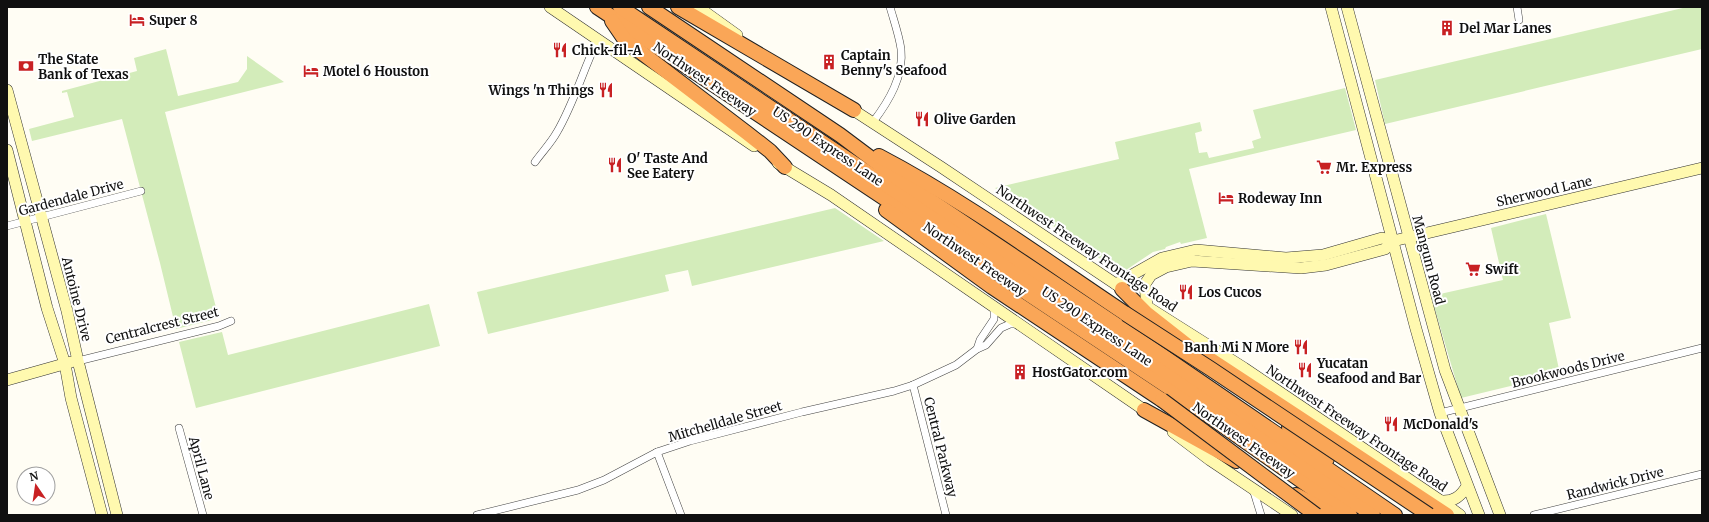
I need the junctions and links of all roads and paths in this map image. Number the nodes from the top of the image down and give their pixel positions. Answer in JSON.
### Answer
{"nodes":[{"id":1,"x":550,"y":7,"type":"edge"},
{"id":2,"x":620,"y":7,"type":"edge"},
{"id":3,"x":649,"y":7,"type":"edge"},
{"id":4,"x":678,"y":7,"type":"edge"},
{"id":5,"x":698,"y":7,"type":"edge"},
{"id":6,"x":890,"y":7,"type":"edge"},
{"id":7,"x":1331,"y":7,"type":"edge"},
{"id":8,"x":1347,"y":7,"type":"edge"},
{"id":9,"x":1516,"y":7,"type":"edge"},
{"id":10,"x":602,"y":10,"type":"edge"},
{"id":11,"x":1519,"y":20,"type":"dead end"},
{"id":12,"x":598,"y":39,"type":"junction"},
{"id":13,"x":7,"y":93,"type":"edge"},
{"id":14,"x":854,"y":110,"type":"junction"},
{"id":15,"x":873,"y":122,"type":"junction"},
{"id":16,"x":840,"y":135,"type":"junction"},
{"id":17,"x":7,"y":150,"type":"edge"},
{"id":18,"x":1386,"y":151,"type":"junction"},
{"id":19,"x":1371,"y":154,"type":"junction"},
{"id":20,"x":535,"y":162,"type":"dead end"},
{"id":21,"x":785,"y":167,"type":"junction"},
{"id":22,"x":1702,"y":168,"type":"edge"},
{"id":23,"x":849,"y":174,"type":"junction"},
{"id":24,"x":141,"y":191,"type":"dead end"},
{"id":25,"x":40,"y":217,"type":"junction"},
{"id":26,"x":25,"y":221,"type":"junction"},
{"id":27,"x":7,"y":226,"type":"edge"},
{"id":28,"x":1408,"y":238,"type":"junction"},
{"id":29,"x":1393,"y":241,"type":"junction"},
{"id":30,"x":1119,"y":287,"type":"junction"},
{"id":31,"x":994,"y":306,"type":"junction"},
{"id":32,"x":1147,"y":306,"type":"junction"},
{"id":33,"x":231,"y":321,"type":"dead end"},
{"id":34,"x":1021,"y":324,"type":"junction"},
{"id":35,"x":1432,"y":325,"type":"junction"},
{"id":36,"x":1416,"y":329,"type":"junction"},
{"id":37,"x":977,"y":348,"type":"junction"},
{"id":38,"x":1192,"y":348,"type":"junction"},
{"id":39,"x":1702,"y":348,"type":"edge"},
{"id":40,"x":78,"y":361,"type":"junction"},
{"id":41,"x":65,"y":364,"type":"junction"},
{"id":42,"x":7,"y":380,"type":"edge"},
{"id":43,"x":913,"y":385,"type":"junction"},
{"id":44,"x":1458,"y":408,"type":"junction"},
{"id":45,"x":1144,"y":410,"type":"junction"},
{"id":46,"x":1440,"y":413,"type":"junction"},
{"id":47,"x":179,"y":428,"type":"dead end"},
{"id":48,"x":657,"y":452,"type":"junction"},
{"id":49,"x":1702,"y":474,"type":"edge"},
{"id":50,"x":108,"y":480,"type":"junction"},
{"id":51,"x":94,"y":485,"type":"junction"},
{"id":52,"x":1467,"y":486,"type":"junction"},
{"id":53,"x":1253,"y":489,"type":"junction"},
{"id":54,"x":1360,"y":491,"type":"junction"},
{"id":55,"x":1444,"y":510,"type":"edge"},
{"id":56,"x":102,"y":515,"type":"edge"},
{"id":57,"x":117,"y":515,"type":"edge"},
{"id":58,"x":203,"y":515,"type":"edge"},
{"id":59,"x":477,"y":515,"type":"edge"},
{"id":60,"x":681,"y":515,"type":"edge"},
{"id":61,"x":946,"y":515,"type":"edge"},
{"id":62,"x":1261,"y":515,"type":"edge"},
{"id":63,"x":1292,"y":515,"type":"edge"},
{"id":64,"x":1316,"y":515,"type":"edge"},
{"id":65,"x":1333,"y":515,"type":"edge"},
{"id":66,"x":1350,"y":515,"type":"edge"},
{"id":67,"x":1373,"y":515,"type":"edge"},
{"id":68,"x":1395,"y":515,"type":"edge"},
{"id":69,"x":1429,"y":515,"type":"edge"},
{"id":70,"x":1460,"y":515,"type":"edge"},
{"id":71,"x":1479,"y":515,"type":"edge"},
{"id":72,"x":1500,"y":515,"type":"edge"},
{"id":73,"x":1534,"y":515,"type":"edge"}],
"edges":[{"from":1,"to":12,"type":"main road"},
{"from":2,"to":67,"type":"highway","name":"US 290 Express Lane"},
{"from":3,"to":16,"type":"highway","name":"Northwest Freeway"},
{"from":4,"to":14,"type":"highway"},
{"from":5,"to":14,"type":"main road","name":"Northwest Freeway Frontage Road"},
{"from":6,"to":15,"type":"street"},
{"from":7,"to":19,"type":"main road"},
{"from":8,"to":18,"type":"main road","name":"Mangum Road"},
{"from":9,"to":11,"type":"street"},
{"from":10,"to":21,"type":"highway"},
{"from":10,"to":23,"type":"highway","name":"Northwest Freeway"},
{"from":12,"to":20,"type":"street"},
{"from":12,"to":21,"type":"main road"},
{"from":13,"to":25,"type":"main road","name":"Antoine Drive"},
{"from":14,"to":15,"type":"main road","name":"Northwest Freeway Frontage Road"},
{"from":15,"to":30,"type":"main road","name":"Northwest Freeway Frontage Road"},
{"from":16,"to":54,"type":"highway","name":"Northwest Freeway"},
{"from":16,"to":69,"type":"highway","bridge":true},
{"from":17,"to":26,"type":"main road"},
{"from":18,"to":19,"type":"main road"},
{"from":18,"to":28,"type":"main road","name":"Mangum Road"},
{"from":19,"to":29,"type":"main road"},
{"from":21,"to":31,"type":"main road"},
{"from":22,"to":28,"type":"main road","name":"Sherwood Lane"},
{"from":23,"to":64,"type":"highway","bridge":true},
{"from":23,"to":66,"type":"highway","name":"Northwest Freeway"},
{"from":24,"to":25,"type":"street","name":"Gardendale Drive"},
{"from":25,"to":26,"type":"street","name":"Gardendale Drive"},
{"from":25,"to":40,"type":"main road","name":"Antoine Drive"},
{"from":26,"to":27,"type":"street","name":"Gardendale Drive"},
{"from":26,"to":41,"type":"main road"},
{"from":28,"to":29,"type":"main road","name":"Sherwood Lane"},
{"from":28,"to":35,"type":"main road","name":"Mangum Road"},
{"from":29,"to":30,"type":"main road","name":"Sherwood Lane"},
{"from":29,"to":32,"type":"main road","name":"Sherwood Lane"},
{"from":29,"to":36,"type":"main road"},
{"from":30,"to":32,"type":"main road","name":"Northwest Freeway Frontage Road"},
{"from":30,"to":38,"type":"highway"},
{"from":31,"to":34,"type":"main road"},
{"from":31,"to":37,"type":"street","name":"Mitchelldale Street"},
{"from":32,"to":55,"type":"main road","name":"Northwest Freeway Frontage Road"},
{"from":33,"to":40,"type":"street","name":"Centralcrest Street"},
{"from":34,"to":37,"type":"street","name":"Mitchelldale Street"},
{"from":34,"to":45,"type":"main road"},
{"from":35,"to":36,"type":"main road"},
{"from":35,"to":44,"type":"main road","name":"Mangum Road"},
{"from":36,"to":46,"type":"main road"},
{"from":37,"to":43,"type":"street","name":"Mitchelldale Street"},
{"from":38,"to":54,"type":"highway"},
{"from":38,"to":55,"type":"highway"},
{"from":39,"to":44,"type":"street","name":"Brookwoods Drive"},
{"from":40,"to":41,"type":"main road","name":"Centralcrest Street"},
{"from":40,"to":50,"type":"main road","name":"Antoine Drive"},
{"from":41,"to":42,"type":"main road","name":"Centralcrest Street"},
{"from":41,"to":51,"type":"main road"},
{"from":43,"to":48,"type":"street","name":"Mitchelldale Street"},
{"from":43,"to":61,"type":"street","name":"Central Parkway"},
{"from":44,"to":46,"type":"street","name":"Brookwoods Drive"},
{"from":44,"to":72,"type":"main road","name":"Mangum Road"},
{"from":45,"to":53,"type":"main road"},
{"from":45,"to":65,"type":"highway"},
{"from":46,"to":52,"type":"main road"},
{"from":47,"to":58,"type":"street","name":"April Lane"},
{"from":48,"to":59,"type":"street","name":"Mitchelldale Street"},
{"from":48,"to":60,"type":"street"},
{"from":49,"to":73,"type":"street","name":"Randwick Drive"},
{"from":50,"to":51,"type":"main road"},
{"from":50,"to":57,"type":"main road","name":"Antoine Drive"},
{"from":51,"to":56,"type":"main road"},
{"from":52,"to":55,"type":"main road"},
{"from":52,"to":71,"type":"main road"},
{"from":53,"to":62,"type":"street"},
{"from":53,"to":63,"type":"main road"},
{"from":54,"to":68,"type":"highway","name":"Northwest Freeway"},
{"from":55,"to":70,"type":"main road","name":"Northwest Freeway Frontage Road"}]}
